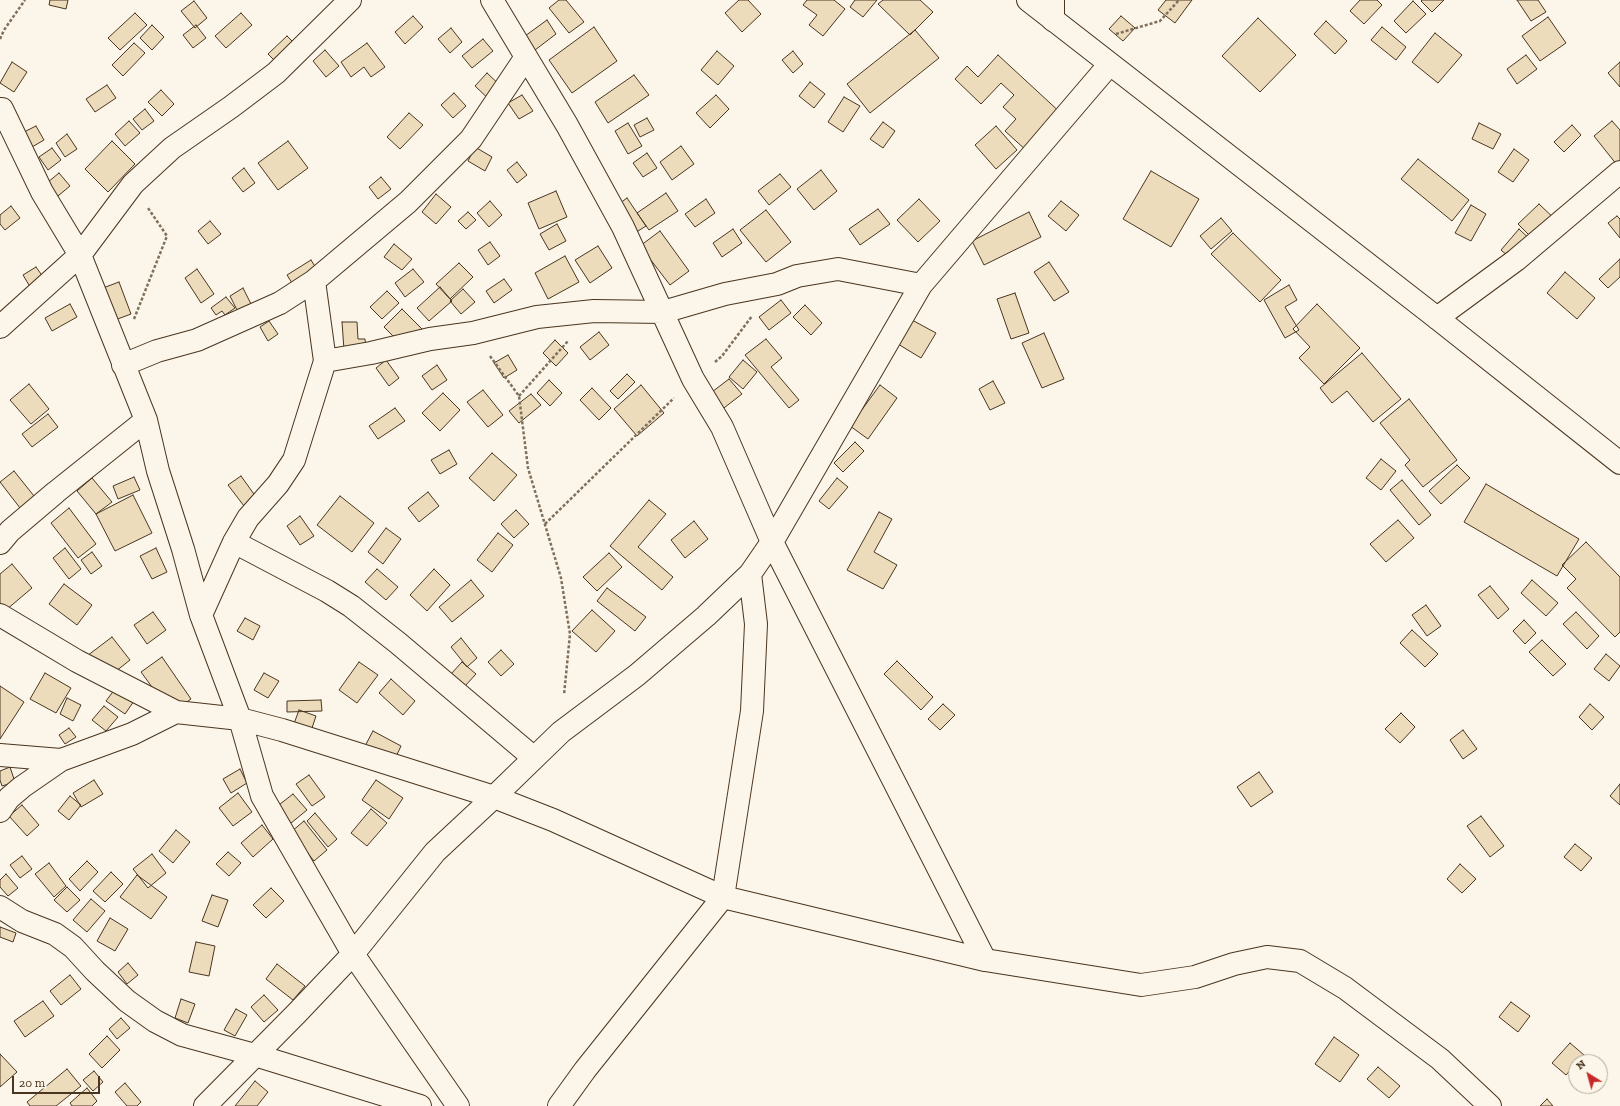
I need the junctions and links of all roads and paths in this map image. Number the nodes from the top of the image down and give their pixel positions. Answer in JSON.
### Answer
{"nodes":[{"id":1,"x":25,"y":0,"type":"edge"},
{"id":2,"x":350,"y":0,"type":"edge"},
{"id":3,"x":492,"y":0,"type":"edge"},
{"id":4,"x":1028,"y":0,"type":"edge"},
{"id":5,"x":1179,"y":0,"type":"edge"},
{"id":6,"x":1053,"y":10,"type":"edge"},
{"id":7,"x":0,"y":39,"type":"edge"},
{"id":8,"x":1083,"y":43,"type":"junction"},
{"id":9,"x":526,"y":57,"type":"junction"},
{"id":10,"x":1109,"y":65,"type":"junction"},
{"id":11,"x":0,"y":109,"type":"edge"},
{"id":12,"x":1620,"y":172,"type":"edge"},
{"id":13,"x":133,"y":184,"type":"junction"},
{"id":14,"x":80,"y":255,"type":"junction"},
{"id":15,"x":314,"y":281,"type":"junction"},
{"id":16,"x":777,"y":284,"type":"junction"},
{"id":17,"x":921,"y":286,"type":"junction"},
{"id":18,"x":594,"y":311,"type":"junction"},
{"id":19,"x":663,"y":312,"type":"junction"},
{"id":20,"x":1437,"y":318,"type":"junction"},
{"id":21,"x":0,"y":327,"type":"edge"},
{"id":22,"x":473,"y":333,"type":"junction"},
{"id":23,"x":121,"y":359,"type":"junction"},
{"id":24,"x":325,"y":361,"type":"junction"},
{"id":25,"x":694,"y":379,"type":"junction"},
{"id":26,"x":519,"y":396,"type":"junction"},
{"id":27,"x":146,"y":420,"type":"junction"},
{"id":28,"x":1620,"y":462,"type":"edge"},
{"id":29,"x":545,"y":524,"type":"junction"},
{"id":30,"x":234,"y":542,"type":"junction"},
{"id":31,"x":772,"y":542,"type":"junction"},
{"id":32,"x":0,"y":543,"type":"edge"},
{"id":33,"x":750,"y":574,"type":"junction"},
{"id":34,"x":0,"y":615,"type":"edge"},
{"id":35,"x":201,"y":616,"type":"junction"},
{"id":36,"x":176,"y":712,"type":"junction"},
{"id":37,"x":240,"y":719,"type":"junction"},
{"id":38,"x":561,"y":732,"type":"junction"},
{"id":39,"x":0,"y":755,"type":"edge"},
{"id":40,"x":534,"y":758,"type":"junction"},
{"id":41,"x":62,"y":760,"type":"junction"},
{"id":42,"x":494,"y":797,"type":"junction"},
{"id":43,"x":0,"y":811,"type":"edge"},
{"id":44,"x":723,"y":896,"type":"junction"},
{"id":45,"x":0,"y":907,"type":"edge"},
{"id":46,"x":353,"y":954,"type":"junction"},
{"id":47,"x":986,"y":960,"type":"junction"},
{"id":48,"x":255,"y":1055,"type":"junction"},
{"id":49,"x":204,"y":1106,"type":"edge"},
{"id":50,"x":420,"y":1106,"type":"edge"},
{"id":51,"x":458,"y":1106,"type":"edge"},
{"id":52,"x":559,"y":1106,"type":"edge"},
{"id":53,"x":1490,"y":1106,"type":"edge"}],
"edges":[{"from":1,"to":7,"type":"path"},
{"from":2,"to":13,"type":"street"},
{"from":3,"to":9,"type":"street"},
{"from":4,"to":6,"type":"street"},
{"from":5,"to":8,"type":"path"},
{"from":6,"to":8,"type":"street"},
{"from":8,"to":10,"type":"street"},
{"from":9,"to":15,"type":"street"},
{"from":9,"to":19,"type":"street"},
{"from":10,"to":17,"type":"street"},
{"from":10,"to":20,"type":"street"},
{"from":11,"to":14,"type":"street"},
{"from":12,"to":20,"type":"street"},
{"from":13,"to":14,"type":"street"},
{"from":13,"to":23,"type":"path"},
{"from":14,"to":21,"type":"street"},
{"from":14,"to":23,"type":"street"},
{"from":15,"to":23,"type":"street"},
{"from":15,"to":24,"type":"street"},
{"from":16,"to":17,"type":"street"},
{"from":16,"to":19,"type":"street"},
{"from":16,"to":25,"type":"path"},
{"from":17,"to":31,"type":"street"},
{"from":18,"to":19,"type":"street"},
{"from":18,"to":22,"type":"street"},
{"from":18,"to":26,"type":"path"},
{"from":19,"to":25,"type":"street"},
{"from":20,"to":28,"type":"street"},
{"from":22,"to":24,"type":"street"},
{"from":22,"to":26,"type":"path"},
{"from":23,"to":27,"type":"street"},
{"from":24,"to":30,"type":"street"},
{"from":25,"to":29,"type":"path"},
{"from":25,"to":31,"type":"street"},
{"from":26,"to":29,"type":"path"},
{"from":27,"to":32,"type":"street"},
{"from":27,"to":35,"type":"street"},
{"from":29,"to":38,"type":"path"},
{"from":30,"to":35,"type":"street"},
{"from":30,"to":40,"type":"street"},
{"from":31,"to":33,"type":"street"},
{"from":31,"to":47,"type":"street"},
{"from":33,"to":38,"type":"street"},
{"from":33,"to":44,"type":"street"},
{"from":34,"to":36,"type":"street"},
{"from":35,"to":37,"type":"street"},
{"from":36,"to":37,"type":"street"},
{"from":36,"to":41,"type":"street"},
{"from":37,"to":42,"type":"street"},
{"from":37,"to":46,"type":"street"},
{"from":38,"to":40,"type":"street"},
{"from":39,"to":41,"type":"street"},
{"from":40,"to":42,"type":"street"},
{"from":41,"to":43,"type":"street"},
{"from":42,"to":44,"type":"street"},
{"from":42,"to":46,"type":"street"},
{"from":44,"to":47,"type":"street"},
{"from":44,"to":52,"type":"street"},
{"from":45,"to":48,"type":"street"},
{"from":46,"to":48,"type":"street"},
{"from":46,"to":51,"type":"street"},
{"from":47,"to":53,"type":"street"},
{"from":48,"to":49,"type":"street"},
{"from":48,"to":50,"type":"street"}]}
